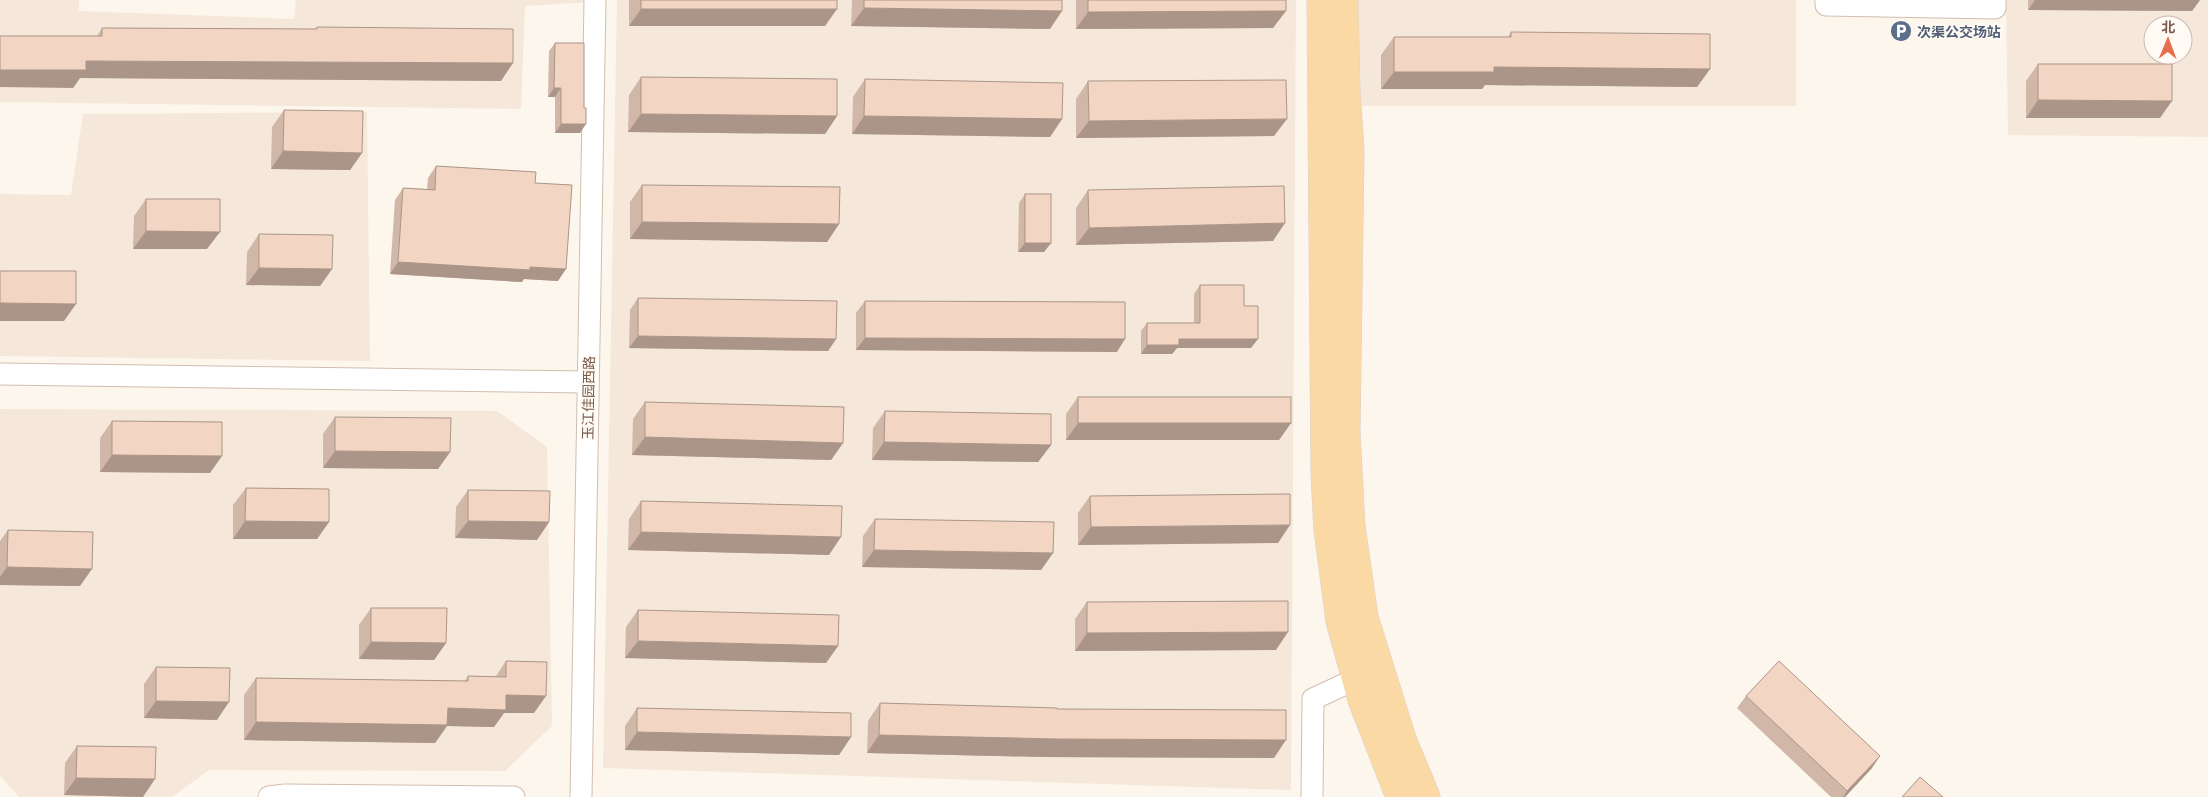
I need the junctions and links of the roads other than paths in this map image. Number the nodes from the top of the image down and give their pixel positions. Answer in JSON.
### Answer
{"nodes":[{"id":1,"x":595,"y":0,"type":"edge"},
{"id":2,"x":1321,"y":0,"type":"edge"},
{"id":3,"x":1344,"y":0,"type":"edge"},
{"id":4,"x":1826,"y":0,"type":"edge"},
{"id":5,"x":1995,"y":0,"type":"edge"},
{"id":6,"x":0,"y":374,"type":"edge"},
{"id":7,"x":588,"y":382,"type":"junction"},
{"id":8,"x":1356,"y":679,"type":"junction"},
{"id":9,"x":269,"y":797,"type":"edge"},
{"id":10,"x":514,"y":797,"type":"edge"},
{"id":11,"x":581,"y":797,"type":"edge"},
{"id":12,"x":1312,"y":797,"type":"edge"},
{"id":13,"x":1400,"y":797,"type":"edge"},
{"id":14,"x":1426,"y":797,"type":"edge"}],
"edges":[{"from":1,"to":7,"type":"street","name":"玉江佳园西路"},
{"from":2,"to":8,"type":"main road"},
{"from":3,"to":14,"type":"main road"},
{"from":4,"to":5,"type":"street"},
{"from":6,"to":7,"type":"street"},
{"from":7,"to":11,"type":"street","name":"玉江佳园西路"},
{"from":8,"to":12,"type":"street"},
{"from":8,"to":13,"type":"main road"},
{"from":9,"to":10,"type":"street"}]}
